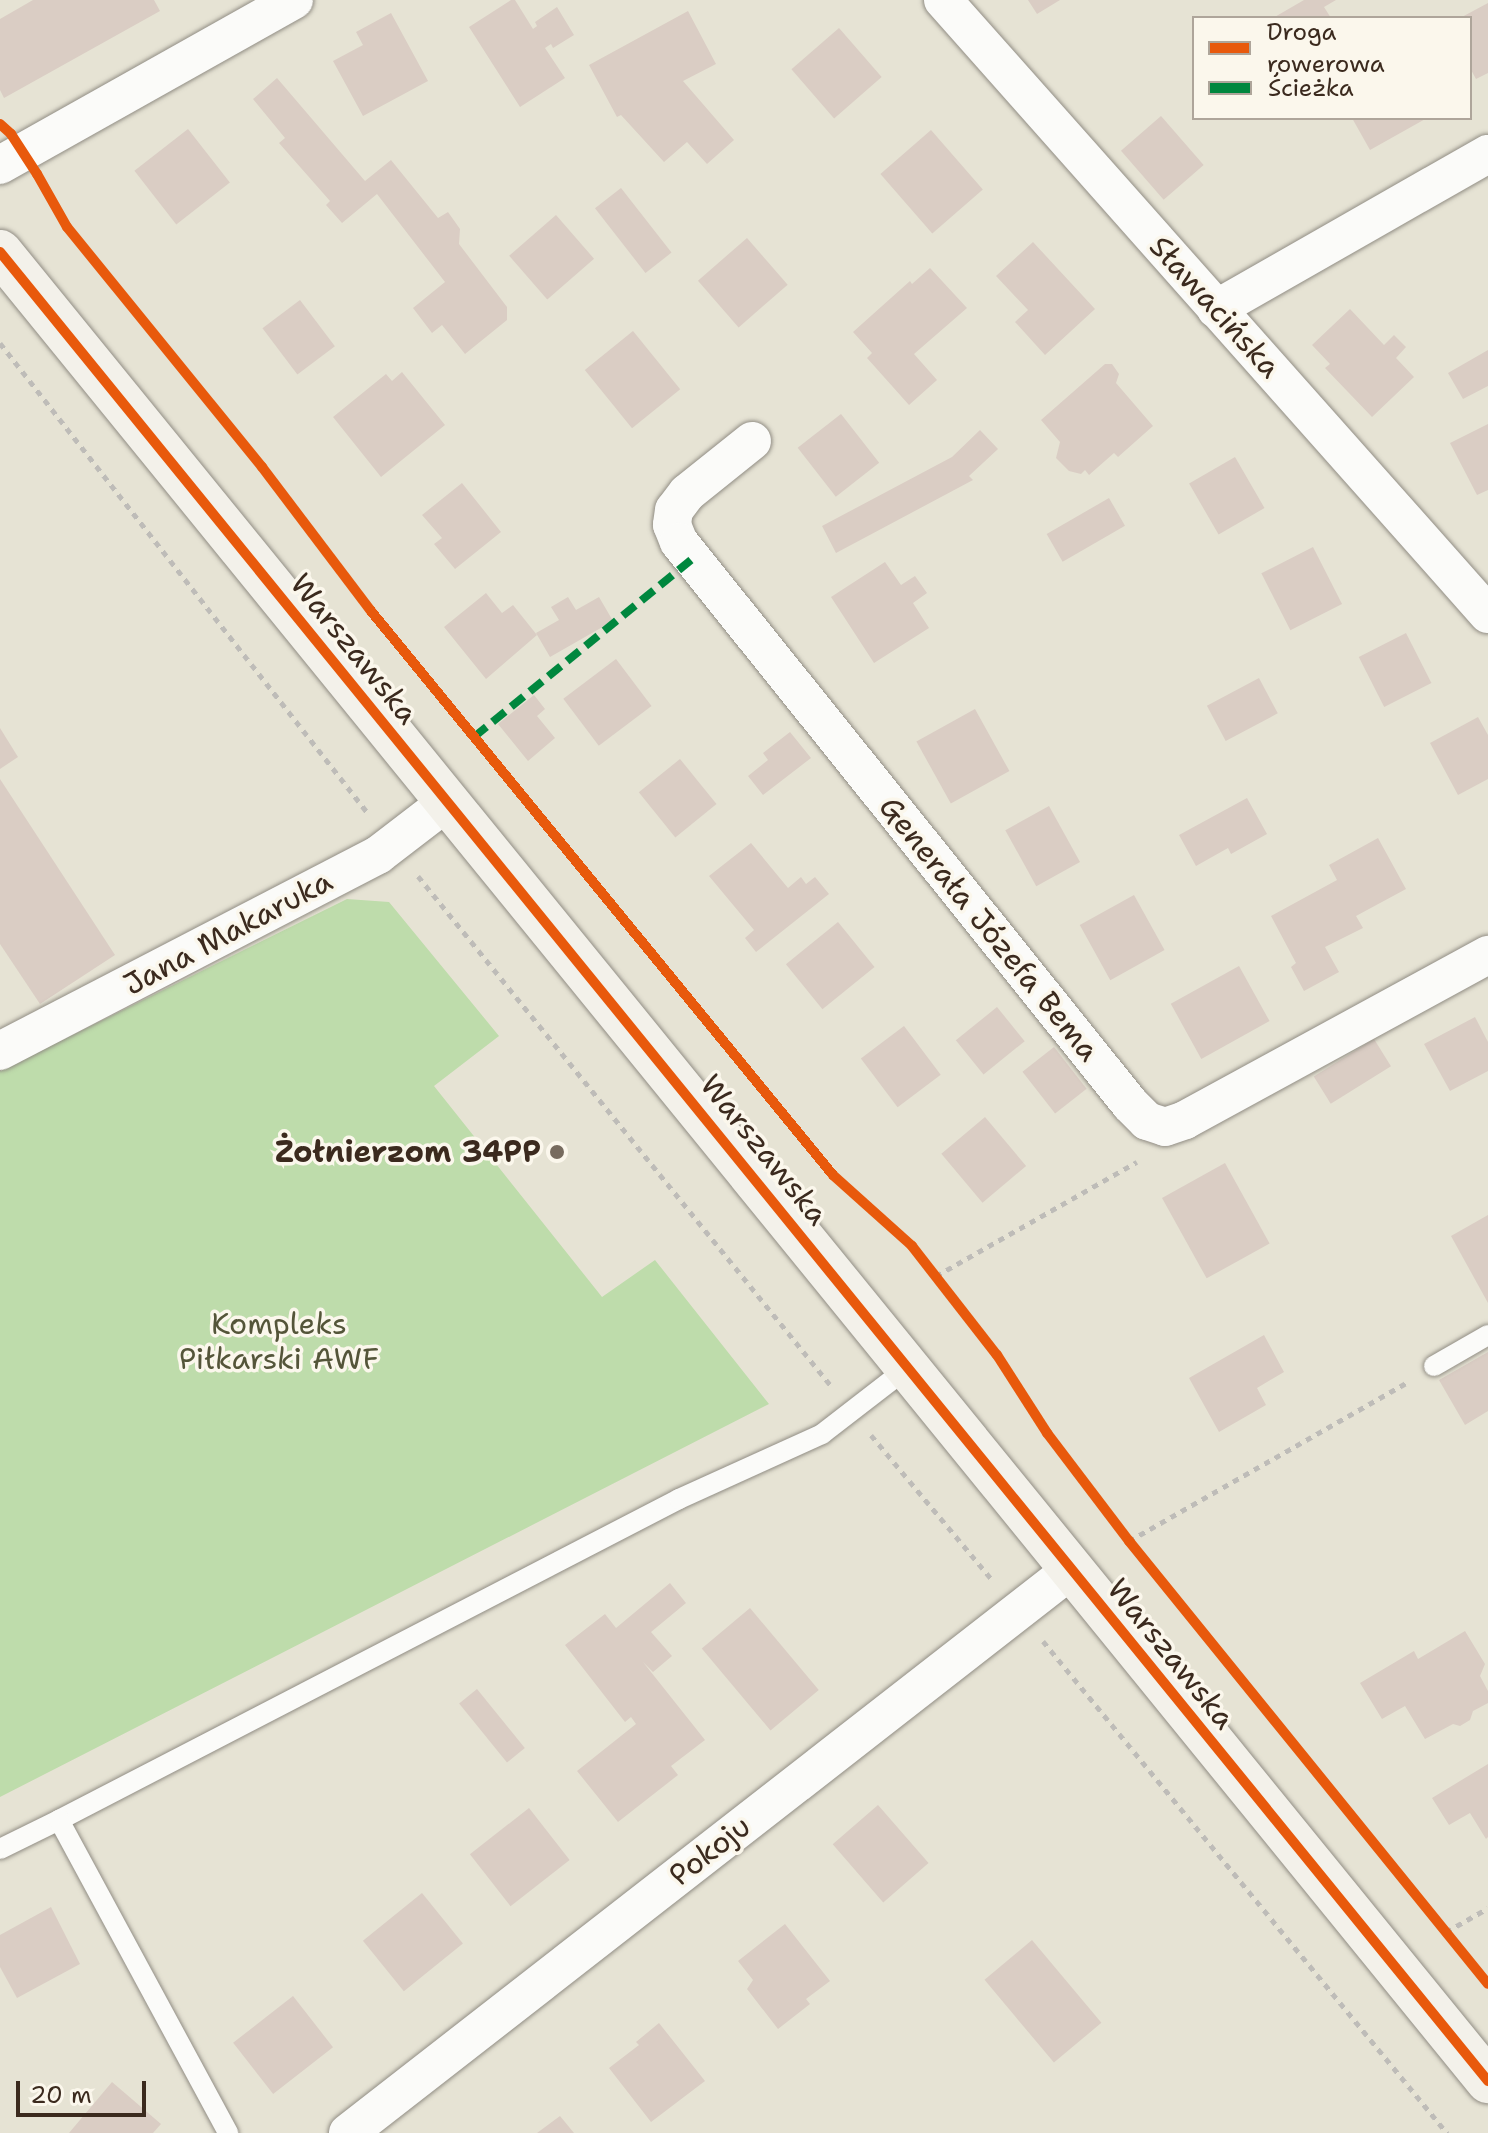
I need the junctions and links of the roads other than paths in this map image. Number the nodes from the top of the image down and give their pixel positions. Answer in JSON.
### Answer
{"nodes":[{"id":1,"x":294,"y":0,"type":"edge"},
{"id":2,"x":943,"y":0,"type":"edge"},
{"id":3,"x":1488,"y":154,"type":"edge"},
{"id":4,"x":0,"y":165,"type":"edge"},
{"id":5,"x":0,"y":252,"type":"edge"},
{"id":6,"x":1216,"y":309,"type":"junction"},
{"id":7,"x":752,"y":441,"type":"dead end"},
{"id":8,"x":1488,"y":614,"type":"edge"},
{"id":9,"x":447,"y":802,"type":"junction"},
{"id":10,"x":1488,"y":955,"type":"edge"},
{"id":11,"x":0,"y":1051,"type":"edge"},
{"id":12,"x":1488,"y":1335,"type":"edge"},
{"id":13,"x":910,"y":1366,"type":"junction"},
{"id":14,"x":1434,"y":1366,"type":"road end"},
{"id":15,"x":1071,"y":1570,"type":"junction"},
{"id":16,"x":59,"y":1820,"type":"junction"},
{"id":17,"x":0,"y":1849,"type":"edge"},
{"id":18,"x":1488,"y":2081,"type":"edge"},
{"id":19,"x":228,"y":2133,"type":"edge"},
{"id":20,"x":348,"y":2133,"type":"edge"}],
"edges":[{"from":1,"to":4,"type":"street"},
{"from":2,"to":6,"type":"street","name":"Sławacińska"},
{"from":3,"to":6,"type":"street"},
{"from":5,"to":9,"type":"street","name":"Warszawska"},
{"from":6,"to":8,"type":"street","name":"Sławacińska"},
{"from":7,"to":10,"type":"street","name":"Generała Józefa Bema"},
{"from":9,"to":11,"type":"street","name":"Jana Makaruka"},
{"from":9,"to":13,"type":"street","name":"Warszawska"},
{"from":12,"to":14,"type":"lane"},
{"from":13,"to":15,"type":"street","name":"Warszawska"},
{"from":13,"to":16,"type":"lane"},
{"from":15,"to":18,"type":"street","name":"Warszawska"},
{"from":15,"to":20,"type":"street","name":"Pokoju"},
{"from":16,"to":17,"type":"lane"},
{"from":16,"to":19,"type":"lane"}]}
